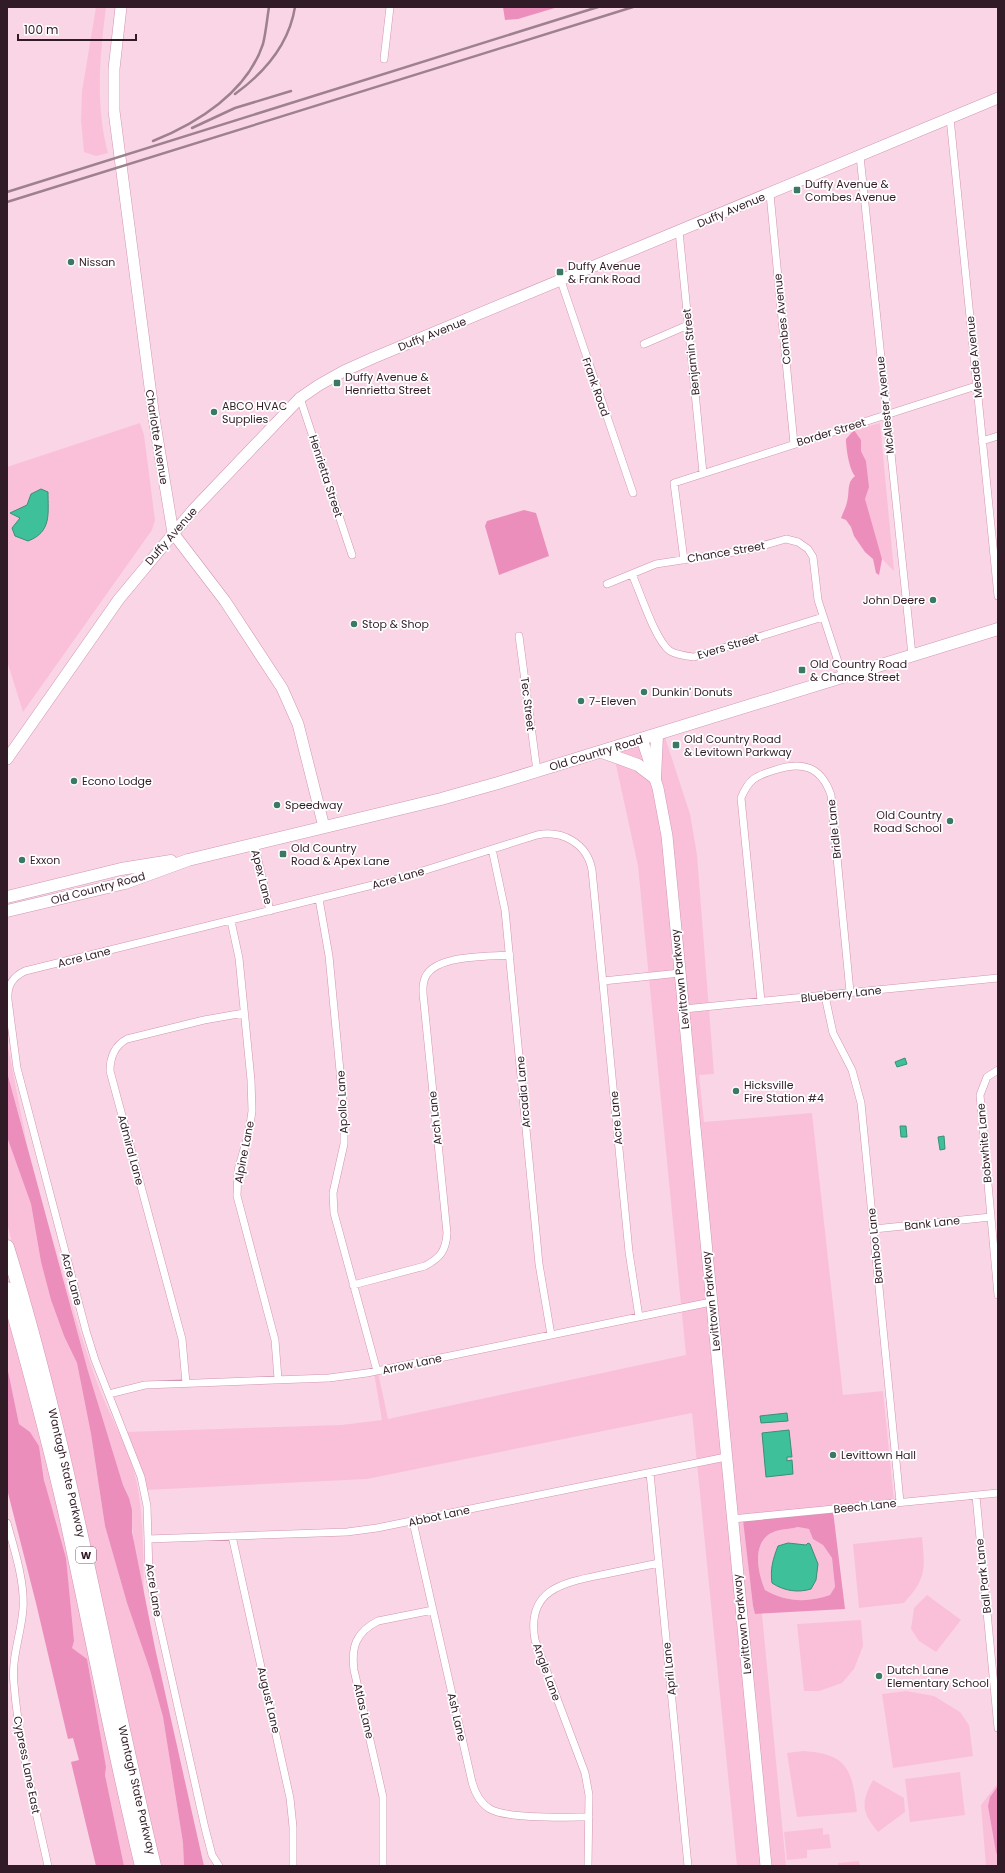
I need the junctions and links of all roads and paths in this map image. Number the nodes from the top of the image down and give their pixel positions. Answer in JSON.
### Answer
{"nodes":[{"id":1,"x":121,"y":7,"type":"edge"},
{"id":2,"x":390,"y":7,"type":"edge"},
{"id":3,"x":384,"y":59,"type":"dead end"},
{"id":4,"x":998,"y":98,"type":"edge"},
{"id":5,"x":950,"y":118,"type":"junction"},
{"id":6,"x":860,"y":156,"type":"junction"},
{"id":7,"x":770,"y":194,"type":"junction"},
{"id":8,"x":679,"y":231,"type":"junction"},
{"id":9,"x":560,"y":281,"type":"junction"},
{"id":10,"x":688,"y":325,"type":"junction"},
{"id":11,"x":644,"y":344,"type":"dead end"},
{"id":12,"x":976,"y":386,"type":"junction"},
{"id":13,"x":300,"y":398,"type":"junction"},
{"id":14,"x":886,"y":415,"type":"junction"},
{"id":15,"x":998,"y":436,"type":"edge"},
{"id":16,"x":982,"y":441,"type":"junction"},
{"id":17,"x":794,"y":444,"type":"junction"},
{"id":18,"x":703,"y":473,"type":"junction"},
{"id":19,"x":633,"y":493,"type":"dead end"},
{"id":20,"x":995,"y":532,"type":"edge"},
{"id":21,"x":173,"y":533,"type":"junction"},
{"id":22,"x":352,"y":555,"type":"dead end"},
{"id":23,"x":684,"y":560,"type":"junction"},
{"id":24,"x":632,"y":574,"type":"junction"},
{"id":25,"x":606,"y":584,"type":"dead end"},
{"id":26,"x":998,"y":596,"type":"edge"},
{"id":27,"x":823,"y":617,"type":"junction"},
{"id":28,"x":998,"y":629,"type":"edge"},
{"id":29,"x":519,"y":636,"type":"dead end"},
{"id":30,"x":912,"y":655,"type":"junction"},
{"id":31,"x":843,"y":677,"type":"junction"},
{"id":32,"x":657,"y":735,"type":"junction"},
{"id":33,"x":642,"y":739,"type":"junction"},
{"id":34,"x":602,"y":752,"type":"junction"},
{"id":35,"x":7,"y":759,"type":"edge"},
{"id":36,"x":537,"y":771,"type":"junction"},
{"id":37,"x":655,"y":778,"type":"junction"},
{"id":38,"x":324,"y":827,"type":"junction"},
{"id":39,"x":254,"y":843,"type":"junction"},
{"id":40,"x":492,"y":849,"type":"junction"},
{"id":41,"x":188,"y":860,"type":"junction"},
{"id":42,"x":7,"y":897,"type":"edge"},
{"id":43,"x":319,"y":899,"type":"junction"},
{"id":44,"x":7,"y":911,"type":"edge"},
{"id":45,"x":270,"y":911,"type":"junction"},
{"id":46,"x":231,"y":921,"type":"junction"},
{"id":47,"x":510,"y":955,"type":"junction"},
{"id":48,"x":680,"y":973,"type":"junction"},
{"id":49,"x":998,"y":978,"type":"edge"},
{"id":50,"x":603,"y":981,"type":"junction"},
{"id":51,"x":850,"y":992,"type":"junction"},
{"id":52,"x":825,"y":996,"type":"junction"},
{"id":53,"x":761,"y":1001,"type":"junction"},
{"id":54,"x":684,"y":1009,"type":"junction"},
{"id":55,"x":244,"y":1013,"type":"junction"},
{"id":56,"x":998,"y":1070,"type":"edge"},
{"id":57,"x":991,"y":1218,"type":"junction"},
{"id":58,"x":874,"y":1229,"type":"junction"},
{"id":59,"x":7,"y":1247,"type":"edge"},
{"id":60,"x":353,"y":1285,"type":"junction"},
{"id":61,"x":7,"y":1289,"type":"edge"},
{"id":62,"x":998,"y":1295,"type":"edge"},
{"id":63,"x":711,"y":1302,"type":"junction"},
{"id":64,"x":639,"y":1317,"type":"junction"},
{"id":65,"x":551,"y":1335,"type":"junction"},
{"id":66,"x":377,"y":1371,"type":"junction"},
{"id":67,"x":278,"y":1379,"type":"junction"},
{"id":68,"x":186,"y":1383,"type":"junction"},
{"id":69,"x":109,"y":1394,"type":"junction"},
{"id":70,"x":726,"y":1457,"type":"junction"},
{"id":71,"x":650,"y":1473,"type":"junction"},
{"id":72,"x":998,"y":1493,"type":"edge"},
{"id":73,"x":976,"y":1496,"type":"junction"},
{"id":74,"x":900,"y":1502,"type":"junction"},
{"id":75,"x":732,"y":1519,"type":"junction"},
{"id":76,"x":414,"y":1522,"type":"junction"},
{"id":77,"x":7,"y":1523,"type":"edge"},
{"id":78,"x":232,"y":1536,"type":"junction"},
{"id":79,"x":148,"y":1539,"type":"junction"},
{"id":80,"x":659,"y":1563,"type":"junction"},
{"id":81,"x":433,"y":1610,"type":"junction"},
{"id":82,"x":998,"y":1728,"type":"edge"},
{"id":83,"x":589,"y":1817,"type":"junction"},
{"id":84,"x":48,"y":1866,"type":"edge"},
{"id":85,"x":142,"y":1866,"type":"edge"},
{"id":86,"x":154,"y":1866,"type":"edge"},
{"id":87,"x":220,"y":1866,"type":"edge"},
{"id":88,"x":293,"y":1866,"type":"edge"},
{"id":89,"x":383,"y":1866,"type":"edge"},
{"id":90,"x":588,"y":1866,"type":"edge"},
{"id":91,"x":688,"y":1866,"type":"edge"},
{"id":92,"x":766,"y":1866,"type":"edge"}],
"edges":[{"from":1,"to":21,"type":"street","name":"Charlotte Avenue"},
{"from":2,"to":3,"type":"street"},
{"from":4,"to":5,"type":"street","name":"Duffy Avenue"},
{"from":5,"to":6,"type":"street","name":"Duffy Avenue"},
{"from":5,"to":12,"type":"street","name":"Meade Avenue"},
{"from":6,"to":7,"type":"street","name":"Duffy Avenue"},
{"from":6,"to":14,"type":"street","name":"McAlester Avenue"},
{"from":7,"to":8,"type":"street","name":"Duffy Avenue"},
{"from":7,"to":17,"type":"street","name":"Combes Avenue"},
{"from":8,"to":9,"type":"street","name":"Duffy Avenue"},
{"from":8,"to":10,"type":"street","name":"Benjamin Street"},
{"from":9,"to":13,"type":"street","name":"Duffy Avenue"},
{"from":9,"to":19,"type":"street","name":"Frank Road"},
{"from":10,"to":11,"type":"street"},
{"from":10,"to":18,"type":"street","name":"Benjamin Street"},
{"from":12,"to":14,"type":"street","name":"Border Street"},
{"from":12,"to":16,"type":"street","name":"Meade Avenue"},
{"from":13,"to":21,"type":"street","name":"Duffy Avenue"},
{"from":13,"to":22,"type":"street","name":"Henrietta Street"},
{"from":14,"to":17,"type":"street","name":"Border Street"},
{"from":14,"to":30,"type":"street","name":"McAlester Avenue"},
{"from":15,"to":16,"type":"street"},
{"from":16,"to":20,"type":"street","name":"Meade Avenue"},
{"from":17,"to":18,"type":"street","name":"Border Street"},
{"from":18,"to":23,"type":"street","name":"Border Street"},
{"from":20,"to":26,"type":"street","name":"Meade Avenue"},
{"from":21,"to":35,"type":"street","name":"Duffy Avenue"},
{"from":21,"to":38,"type":"street","name":"Charlotte Avenue"},
{"from":23,"to":24,"type":"street","name":"Chance Street"},
{"from":23,"to":27,"type":"street","name":"Chance Street"},
{"from":24,"to":25,"type":"street","name":"Chance Street"},
{"from":24,"to":27,"type":"street","name":"Evers Street"},
{"from":27,"to":31,"type":"street","name":"Chance Street"},
{"from":28,"to":30,"type":"main road","name":"Old Country Road"},
{"from":29,"to":36,"type":"street","name":"Tec Street"},
{"from":30,"to":31,"type":"main road","name":"Old Country Road"},
{"from":31,"to":32,"type":"main road","name":"Old Country Road"},
{"from":32,"to":33,"type":"main road","name":"Old Country Road"},
{"from":32,"to":37,"type":"main road"},
{"from":33,"to":34,"type":"main road","name":"Old Country Road"},
{"from":33,"to":37,"type":"street","name":"Levittown Parkway"},
{"from":34,"to":36,"type":"main road","name":"Old Country Road"},
{"from":34,"to":37,"type":"main road"},
{"from":36,"to":38,"type":"main road","name":"Old Country Road"},
{"from":37,"to":48,"type":"street","name":"Levittown Parkway"},
{"from":38,"to":39,"type":"main road","name":"Old Country Road"},
{"from":39,"to":41,"type":"main road","name":"Old Country Road"},
{"from":39,"to":45,"type":"street","name":"Apex Lane"},
{"from":40,"to":43,"type":"street","name":"Acre Lane"},
{"from":40,"to":47,"type":"street","name":"Arcadia Lane"},
{"from":40,"to":50,"type":"street","name":"Acre Lane"},
{"from":41,"to":42,"type":"main road","name":"Old Country Road"},
{"from":41,"to":44,"type":"main road","name":"Old Country Road"},
{"from":43,"to":45,"type":"street","name":"Acre Lane"},
{"from":43,"to":60,"type":"street","name":"Apollo Lane"},
{"from":45,"to":46,"type":"street","name":"Acre Lane"},
{"from":46,"to":55,"type":"street","name":"Alpine Lane"},
{"from":46,"to":69,"type":"street","name":"Acre Lane"},
{"from":47,"to":60,"type":"street","name":"Arch Lane"},
{"from":47,"to":65,"type":"street","name":"Arcadia Lane"},
{"from":48,"to":50,"type":"street"},
{"from":48,"to":54,"type":"street","name":"Levittown Parkway"},
{"from":49,"to":51,"type":"street","name":"Blueberry Lane"},
{"from":50,"to":64,"type":"street","name":"Acre Lane"},
{"from":51,"to":52,"type":"street","name":"Blueberry Lane"},
{"from":51,"to":53,"type":"street","name":"Bridle Lane"},
{"from":52,"to":53,"type":"street","name":"Blueberry Lane"},
{"from":52,"to":58,"type":"street","name":"Bamboo Lane"},
{"from":53,"to":54,"type":"street","name":"Blueberry Lane"},
{"from":54,"to":63,"type":"street","name":"Levittown Parkway"},
{"from":55,"to":67,"type":"street","name":"Alpine Lane"},
{"from":55,"to":68,"type":"street","name":"Admiral Lane"},
{"from":56,"to":57,"type":"street","name":"Bobwhite Lane"},
{"from":57,"to":58,"type":"street","name":"Bank Lane"},
{"from":57,"to":62,"type":"street","name":"Bobwhite Lane"},
{"from":58,"to":74,"type":"street","name":"Bamboo Lane"},
{"from":59,"to":86,"type":"highway","name":"Wantagh State Parkway","number":"W"},
{"from":60,"to":66,"type":"street","name":"Apollo Lane"},
{"from":61,"to":85,"type":"highway","name":"Wantagh State Parkway","number":"W"},
{"from":63,"to":64,"type":"street","name":"Arrow Lane"},
{"from":63,"to":70,"type":"street","name":"Levittown Parkway"},
{"from":64,"to":65,"type":"street","name":"Arrow Lane"},
{"from":65,"to":66,"type":"street","name":"Arrow Lane"},
{"from":66,"to":67,"type":"street","name":"Arrow Lane"},
{"from":67,"to":68,"type":"street","name":"Arrow Lane"},
{"from":68,"to":69,"type":"street","name":"Arrow Lane"},
{"from":69,"to":79,"type":"street","name":"Acre Lane"},
{"from":70,"to":71,"type":"street","name":"Abbot Lane"},
{"from":70,"to":75,"type":"street","name":"Levittown Parkway"},
{"from":71,"to":76,"type":"street","name":"Abbot Lane"},
{"from":71,"to":80,"type":"street","name":"April Lane"},
{"from":72,"to":73,"type":"street","name":"Beech Lane"},
{"from":73,"to":74,"type":"street","name":"Beech Lane"},
{"from":73,"to":82,"type":"street","name":"Ball Park Lane"},
{"from":74,"to":75,"type":"street","name":"Beech Lane"},
{"from":75,"to":92,"type":"street","name":"Levittown Parkway"},
{"from":76,"to":78,"type":"street","name":"Abbot Lane"},
{"from":76,"to":81,"type":"street","name":"Ash Lane"},
{"from":77,"to":84,"type":"street","name":"Cypress Lane East"},
{"from":78,"to":79,"type":"street","name":"Abbot Lane"},
{"from":78,"to":88,"type":"street","name":"August Lane"},
{"from":79,"to":87,"type":"street","name":"Acre Lane"},
{"from":80,"to":83,"type":"street","name":"Angle Lane"},
{"from":80,"to":91,"type":"street","name":"April Lane"},
{"from":81,"to":83,"type":"street","name":"Ash Lane"},
{"from":81,"to":89,"type":"street","name":"Atlas Lane"},
{"from":83,"to":90,"type":"street","name":"Angle Lane"}]}
